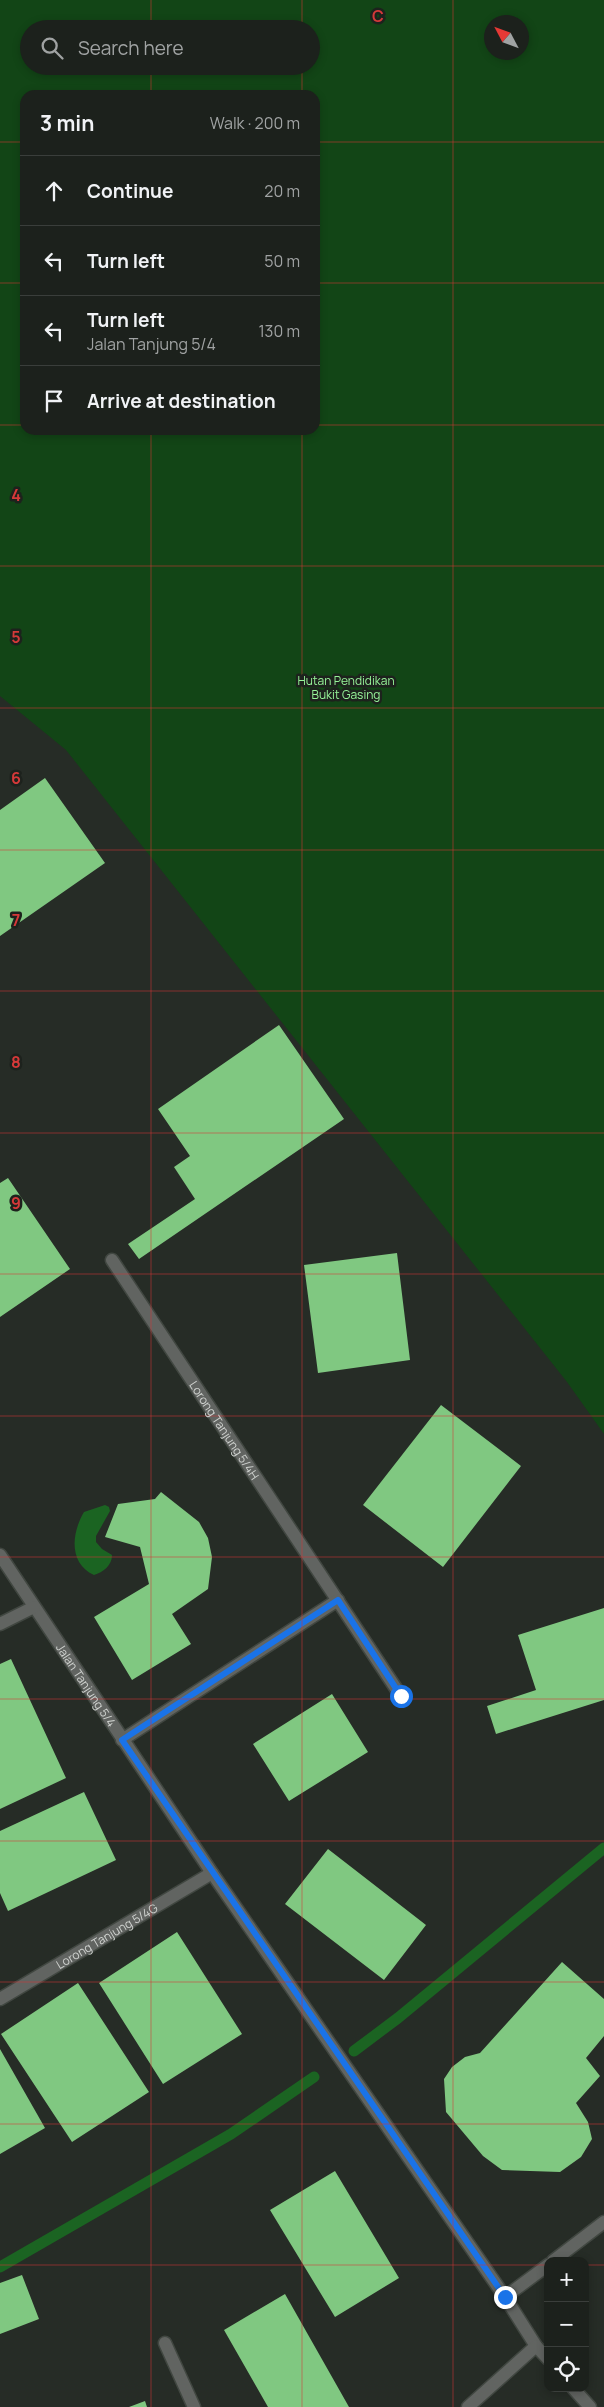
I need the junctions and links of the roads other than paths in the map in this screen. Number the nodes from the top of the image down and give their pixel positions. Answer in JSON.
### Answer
{"nodes":[{"id":1,"x":112,"y":1260,"type":"dead end"},
{"id":2,"x":0,"y":1554,"type":"edge"},
{"id":3,"x":338,"y":1600,"type":"junction"},
{"id":4,"x":34,"y":1607,"type":"junction"},
{"id":5,"x":0,"y":1624,"type":"edge"},
{"id":6,"x":401,"y":1696,"type":"dead end"},
{"id":7,"x":122,"y":1740,"type":"junction"},
{"id":8,"x":212,"y":1873,"type":"junction"},
{"id":9,"x":0,"y":1999,"type":"edge"},
{"id":10,"x":604,"y":2222,"type":"edge"},
{"id":11,"x":558,"y":2257,"type":"edge"},
{"id":12,"x":544,"y":2268,"type":"edge"},
{"id":13,"x":505,"y":2297,"type":"junction"},
{"id":14,"x":165,"y":2343,"type":"dead end"},
{"id":15,"x":536,"y":2346,"type":"junction"},
{"id":16,"x":544,"y":2355,"type":"edge"},
{"id":17,"x":577,"y":2392,"type":"edge"},
{"id":18,"x":194,"y":2407,"type":"edge"},
{"id":19,"x":468,"y":2407,"type":"edge"},
{"id":20,"x":590,"y":2407,"type":"edge"}],
"edges":[{"from":1,"to":3,"type":"street","name":"Lorong Tanjung 5/4H"},
{"from":2,"to":4,"type":"street","name":"Jalan Tanjung 5/4"},
{"from":3,"to":6,"type":"street","name":"Lorong Tanjung 5/4H"},
{"from":3,"to":7,"type":"street"},
{"from":4,"to":5,"type":"street"},
{"from":4,"to":7,"type":"street","name":"Jalan Tanjung 5/4"},
{"from":7,"to":8,"type":"street","name":"Jalan Tanjung 5/4"},
{"from":8,"to":9,"type":"street","name":"Lorong Tanjung 5/4G"},
{"from":8,"to":13,"type":"street","name":"Jalan Tanjung 5/4"},
{"from":10,"to":11,"type":"street"},
{"from":12,"to":13,"type":"street"},
{"from":13,"to":15,"type":"street","name":"Jalan Tanjung 5/4"},
{"from":14,"to":18,"type":"street"},
{"from":15,"to":16,"type":"street","name":"Jalan Tanjung 5/4"},
{"from":15,"to":19,"type":"street"},
{"from":17,"to":20,"type":"street"}]}
